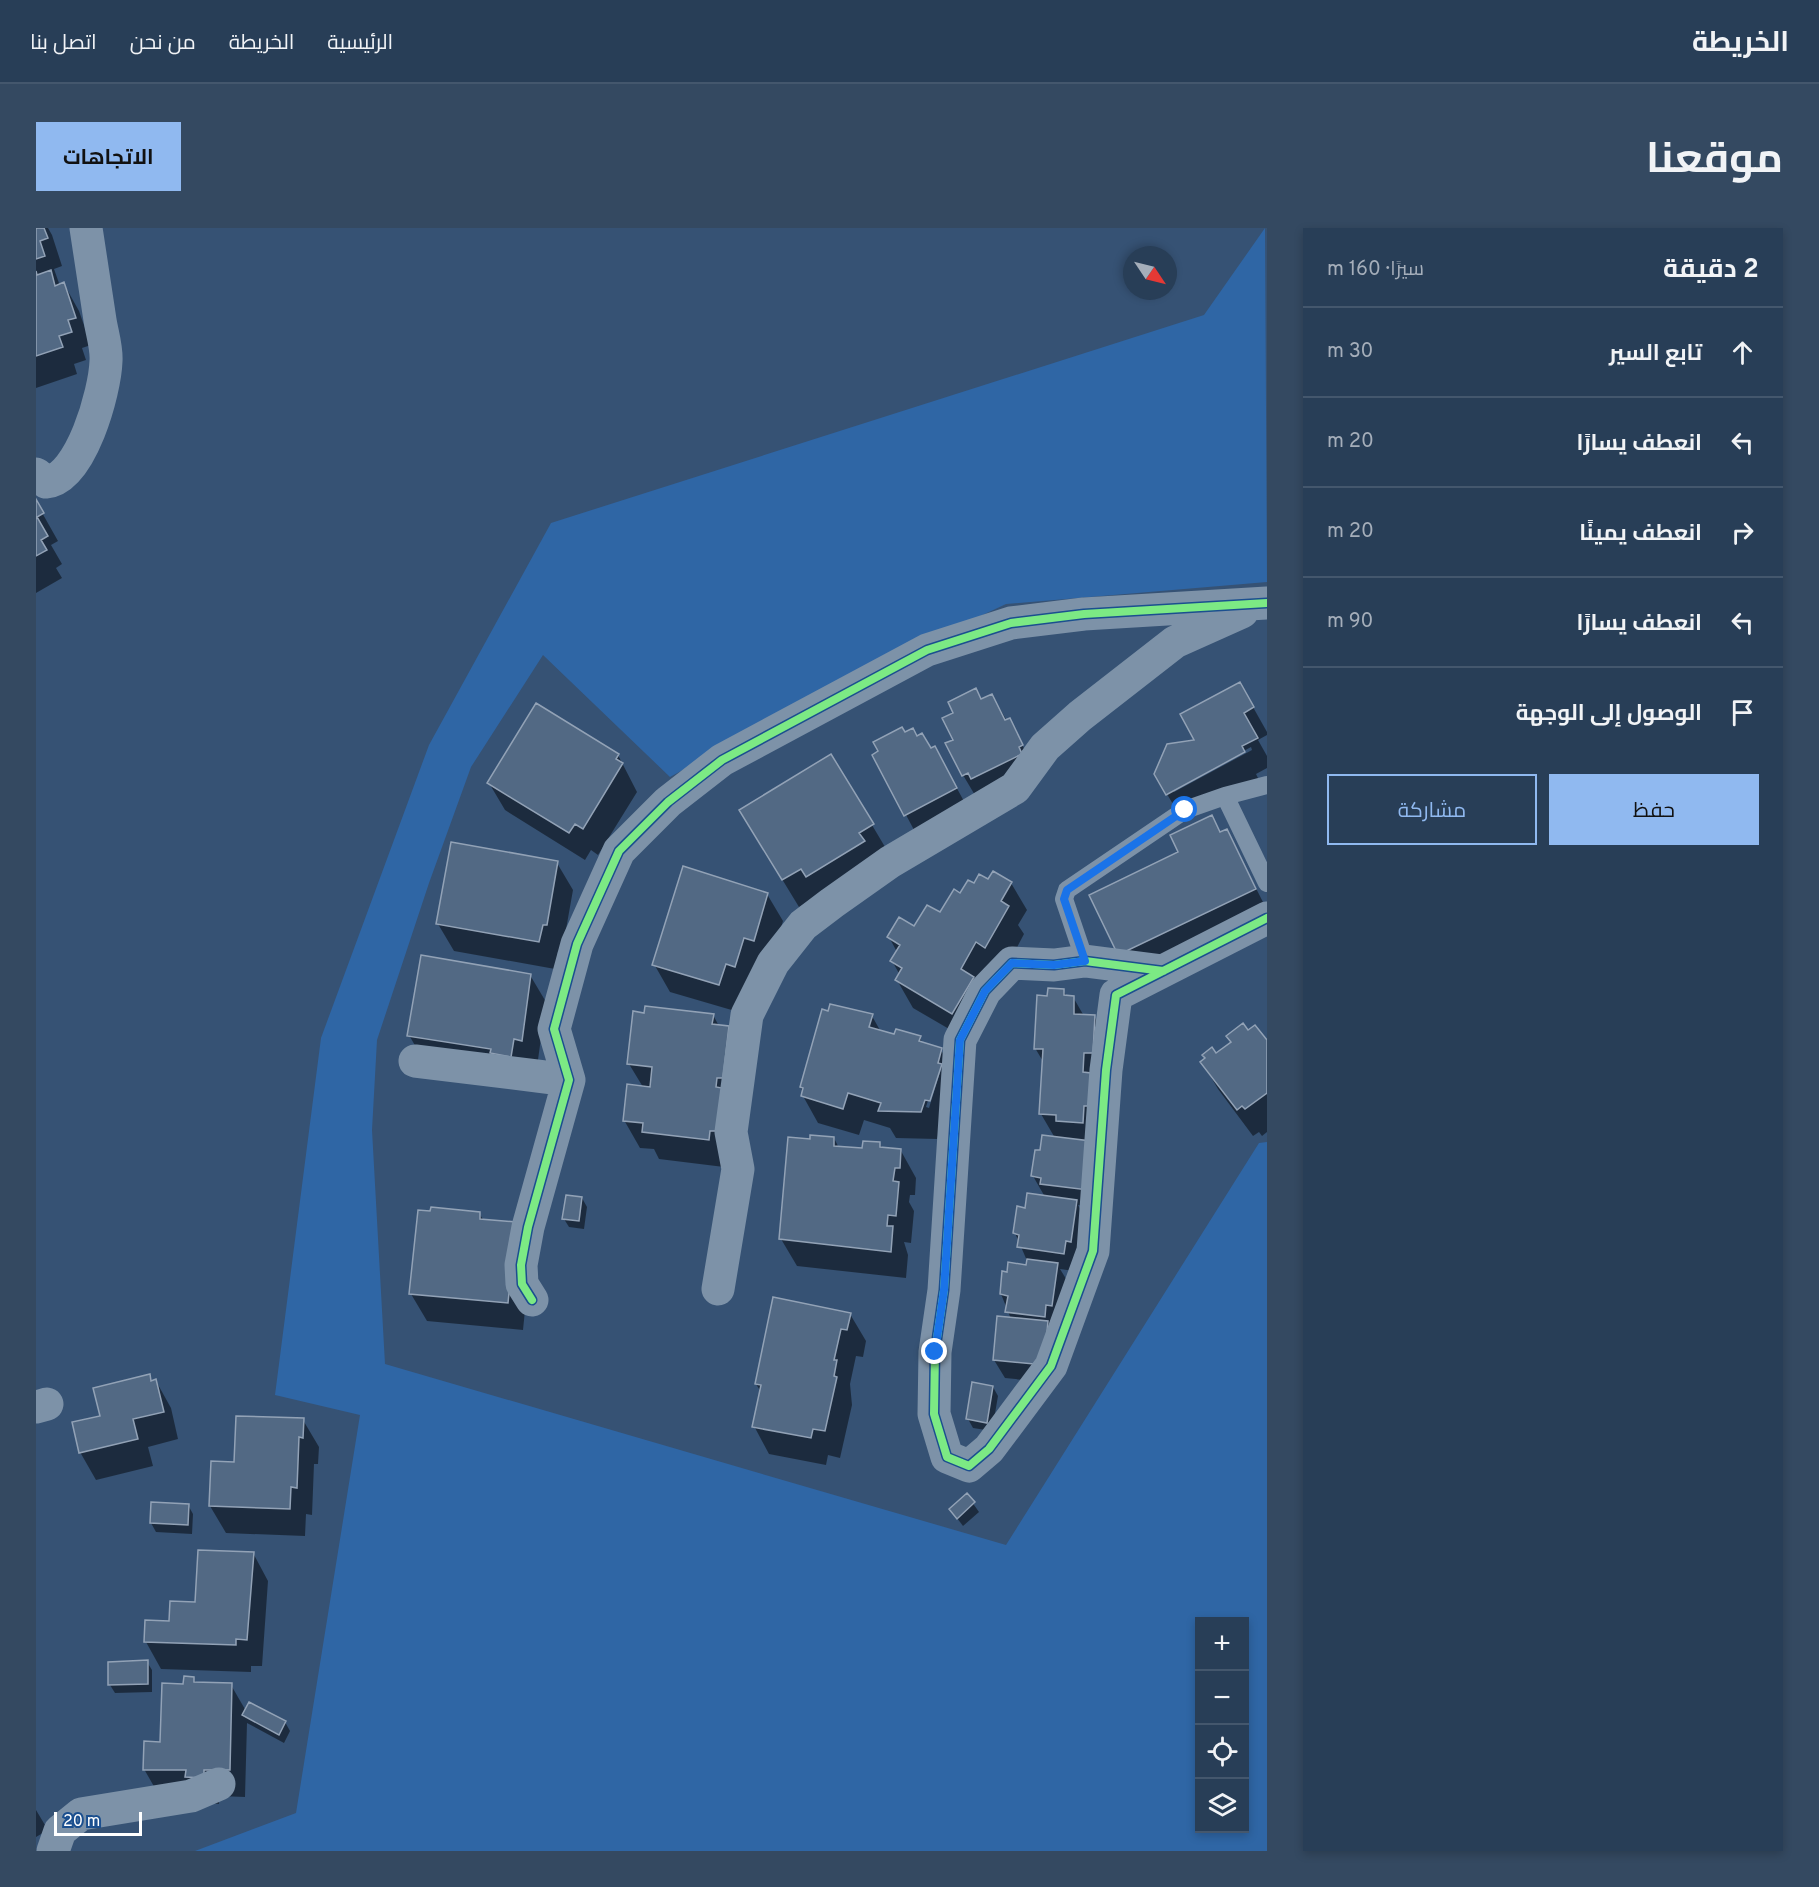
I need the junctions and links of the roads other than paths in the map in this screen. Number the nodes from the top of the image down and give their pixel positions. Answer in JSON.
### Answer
{"nodes":[{"id":1,"x":86,"y":228,"type":"edge"},
{"id":2,"x":36,"y":474,"type":"edge"},
{"id":3,"x":1264,"y":604,"type":"edge"},
{"id":4,"x":1267,"y":785,"type":"edge"},
{"id":5,"x":1225,"y":796,"type":"junction"},
{"id":6,"x":1267,"y":883,"type":"edge"},
{"id":7,"x":1267,"y":918,"type":"edge"},
{"id":8,"x":1085,"y":961,"type":"junction"},
{"id":9,"x":1163,"y":971,"type":"junction"},
{"id":10,"x":415,"y":1061,"type":"dead end"},
{"id":11,"x":569,"y":1080,"type":"junction"},
{"id":12,"x":718,"y":1289,"type":"dead end"},
{"id":13,"x":532,"y":1300,"type":"dead end"},
{"id":14,"x":219,"y":1784,"type":"dead end"},
{"id":15,"x":53,"y":1851,"type":"edge"}],
"edges":[{"from":1,"to":2,"type":"street"},
{"from":3,"to":11,"type":"street"},
{"from":3,"to":12,"type":"street"},
{"from":4,"to":5,"type":"lane"},
{"from":5,"to":6,"type":"lane"},
{"from":5,"to":8,"type":"lane"},
{"from":7,"to":9,"type":"street"},
{"from":8,"to":9,"type":"street"},
{"from":8,"to":9,"type":"street"},
{"from":10,"to":11,"type":"street"},
{"from":11,"to":13,"type":"street"},
{"from":14,"to":15,"type":"street"}]}
